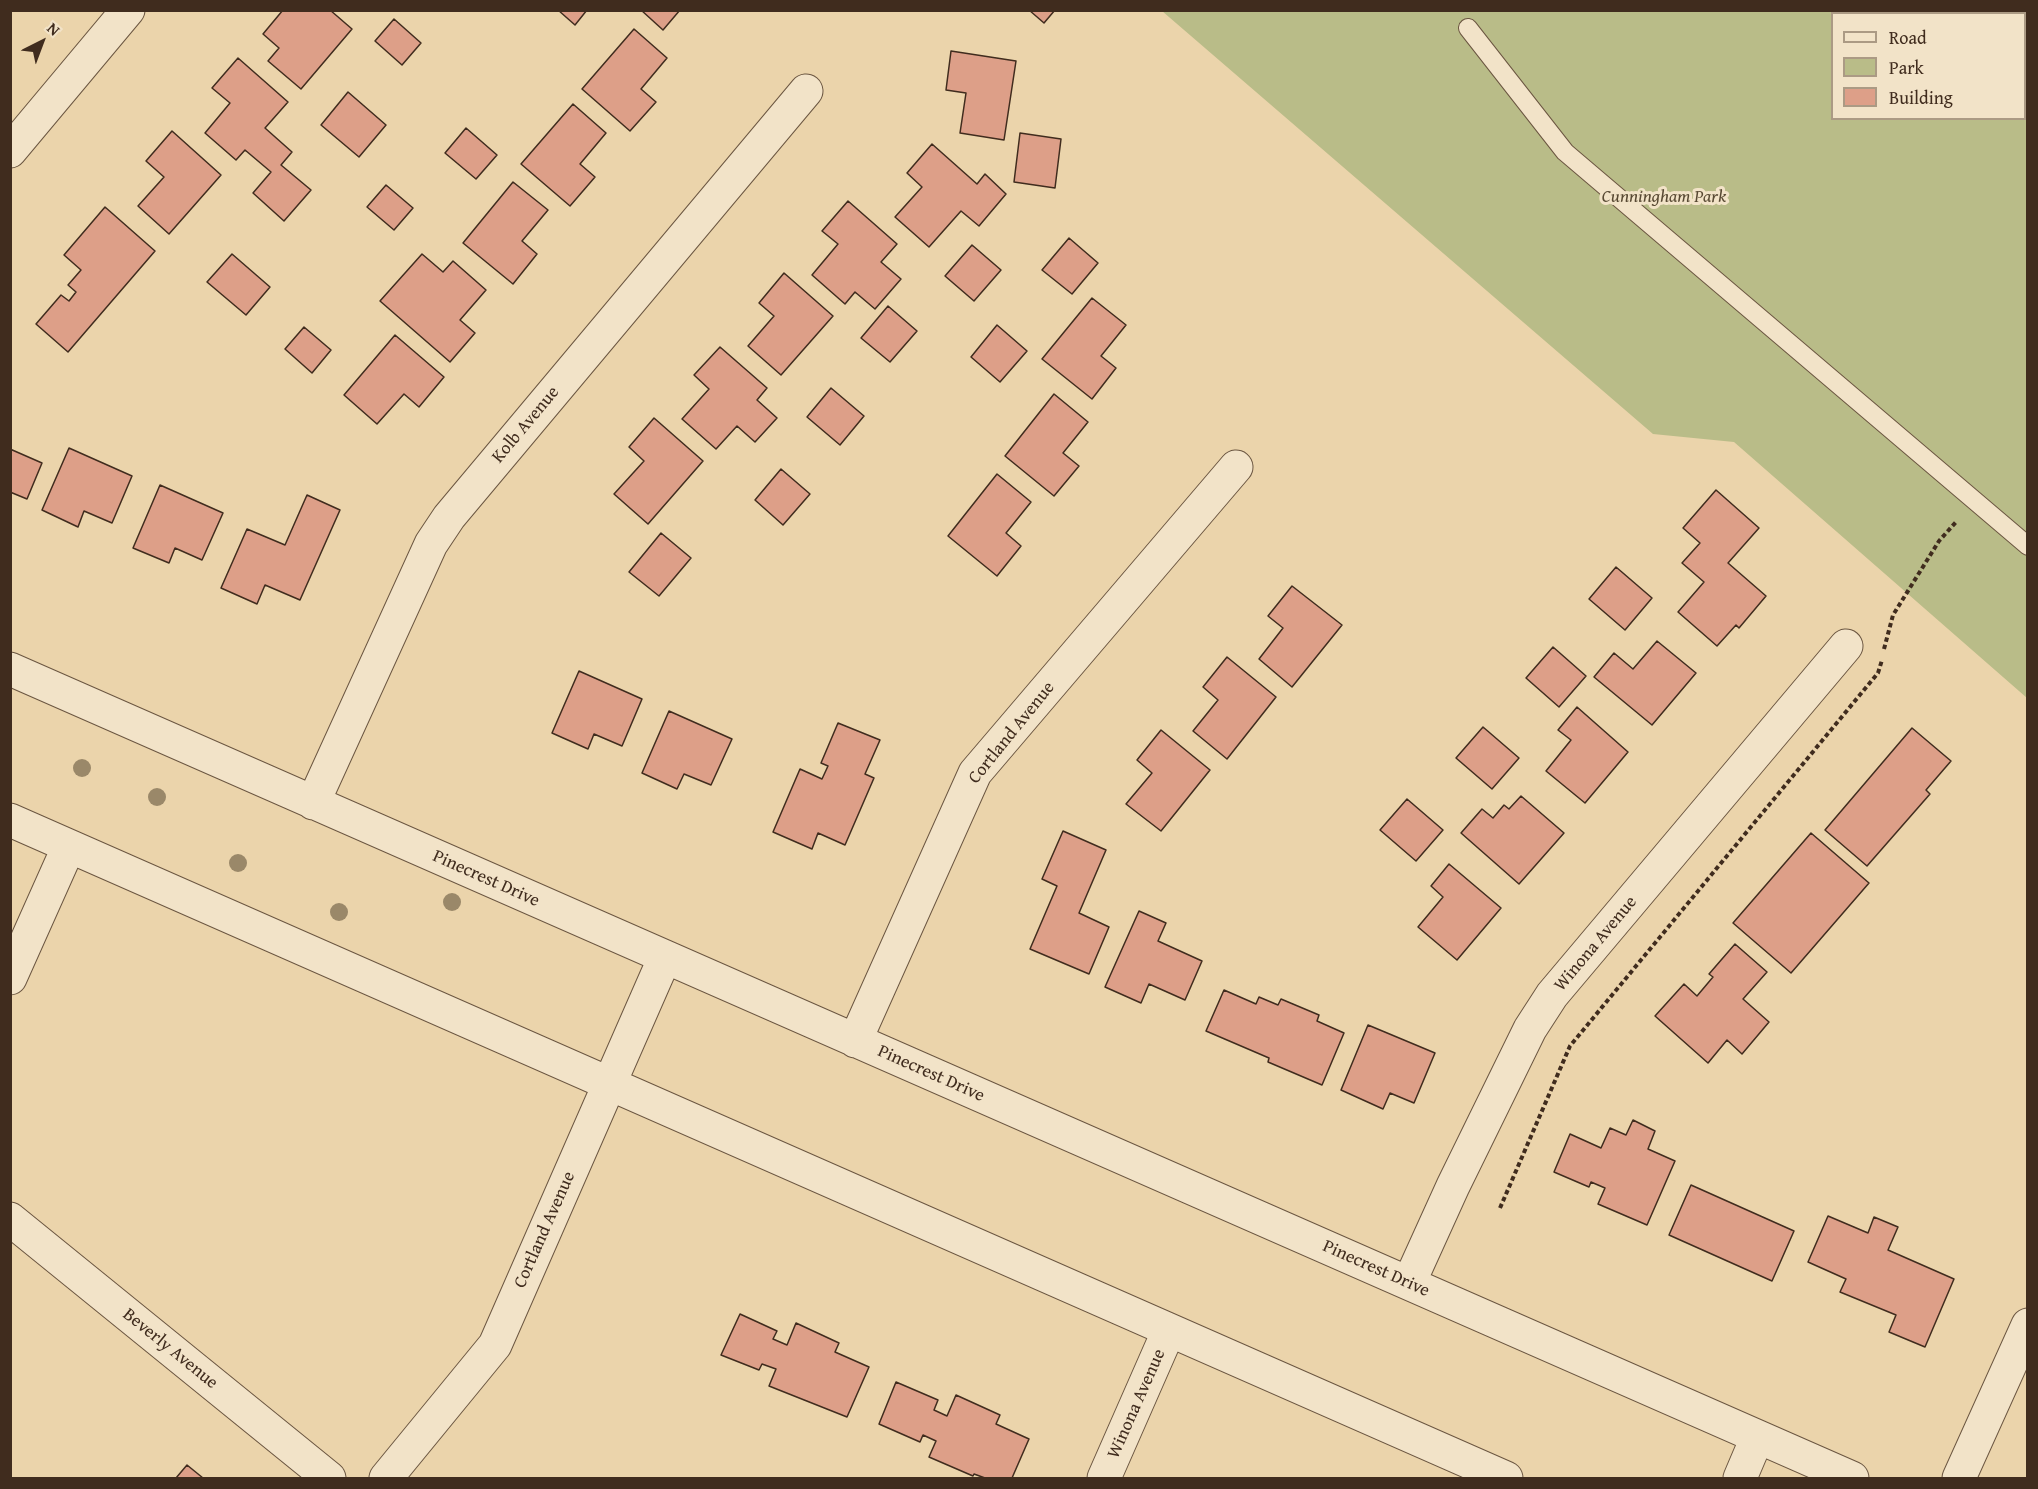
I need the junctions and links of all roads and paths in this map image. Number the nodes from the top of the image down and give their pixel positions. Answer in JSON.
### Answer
{"nodes":[{"id":1,"x":128,"y":10,"type":"edge"},
{"id":2,"x":1468,"y":28,"type":"dead end"},
{"id":3,"x":806,"y":91,"type":"dead end"},
{"id":4,"x":10,"y":151,"type":"edge"},
{"id":5,"x":1236,"y":467,"type":"dead end"},
{"id":6,"x":1974,"y":501,"type":"junction"},
{"id":7,"x":2028,"y":546,"type":"edge"},
{"id":8,"x":1846,"y":646,"type":"dead end"},
{"id":9,"x":10,"y":669,"type":"edge"},
{"id":10,"x":313,"y":803,"type":"junction"},
{"id":11,"x":10,"y":820,"type":"edge"},
{"id":12,"x":69,"y":846,"type":"junction"},
{"id":13,"x":664,"y":957,"type":"junction"},
{"id":14,"x":10,"y":978,"type":"edge"},
{"id":15,"x":855,"y":1041,"type":"junction"},
{"id":16,"x":610,"y":1084,"type":"junction"},
{"id":17,"x":1500,"y":1208,"type":"dead end"},
{"id":18,"x":10,"y":1219,"type":"edge"},
{"id":19,"x":1409,"y":1283,"type":"junction"},
{"id":20,"x":2028,"y":1325,"type":"edge"},
{"id":21,"x":1169,"y":1330,"type":"junction"},
{"id":22,"x":1757,"y":1438,"type":"junction"},
{"id":23,"x":329,"y":1479,"type":"edge"},
{"id":24,"x":386,"y":1479,"type":"edge"},
{"id":25,"x":1104,"y":1479,"type":"edge"},
{"id":26,"x":1506,"y":1479,"type":"edge"},
{"id":27,"x":1740,"y":1479,"type":"edge"},
{"id":28,"x":1852,"y":1479,"type":"edge"},
{"id":29,"x":1959,"y":1479,"type":"edge"}],
"edges":[{"from":1,"to":4,"type":"street"},
{"from":2,"to":6,"type":"lane"},
{"from":3,"to":10,"type":"street","name":"Kolb Avenue"},
{"from":5,"to":15,"type":"street","name":"Cortland Avenue"},
{"from":6,"to":7,"type":"lane"},
{"from":6,"to":17,"type":"path"},
{"from":8,"to":19,"type":"street","name":"Winona Avenue"},
{"from":9,"to":10,"type":"street","name":"Pinecrest Drive"},
{"from":10,"to":13,"type":"street","name":"Pinecrest Drive"},
{"from":11,"to":12,"type":"street"},
{"from":12,"to":14,"type":"street"},
{"from":12,"to":16,"type":"street"},
{"from":13,"to":15,"type":"street","name":"Pinecrest Drive"},
{"from":13,"to":16,"type":"street","name":"Cortland Avenue"},
{"from":15,"to":19,"type":"street","name":"Pinecrest Drive"},
{"from":16,"to":21,"type":"street"},
{"from":16,"to":24,"type":"street","name":"Cortland Avenue"},
{"from":18,"to":23,"type":"street","name":"Beverly Avenue"},
{"from":19,"to":22,"type":"street","name":"Pinecrest Drive"},
{"from":20,"to":29,"type":"street"},
{"from":21,"to":25,"type":"street","name":"Winona Avenue"},
{"from":21,"to":26,"type":"street"},
{"from":22,"to":27,"type":"street"},
{"from":22,"to":28,"type":"street","name":"Pinecrest Drive"}]}
